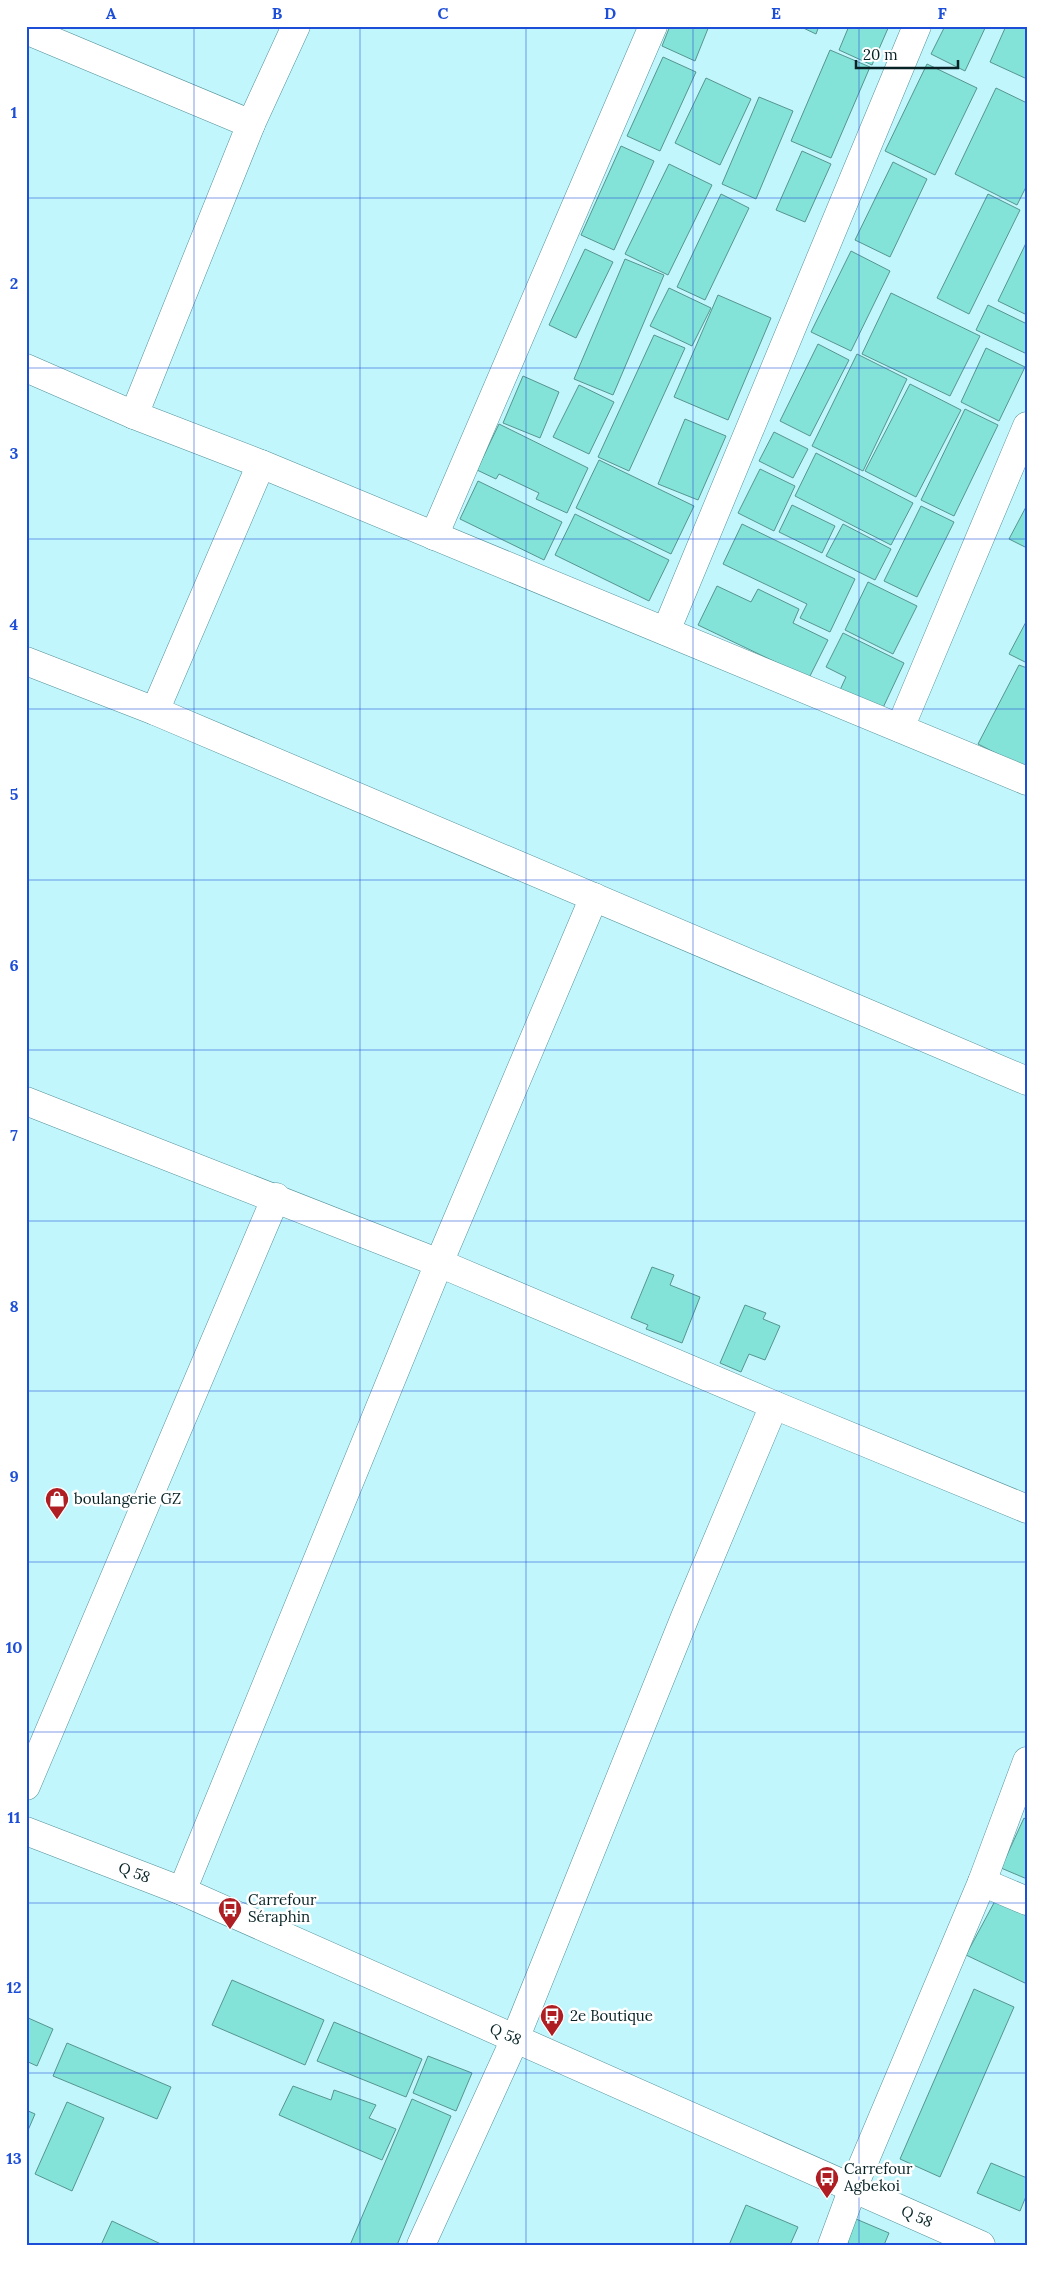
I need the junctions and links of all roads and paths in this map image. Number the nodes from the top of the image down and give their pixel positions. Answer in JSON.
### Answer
{"nodes":[{"id":1,"x":296,"y":26,"type":"edge"},
{"id":2,"x":653,"y":26,"type":"edge"},
{"id":3,"x":917,"y":26,"type":"edge"},
{"id":4,"x":26,"y":30,"type":"edge"},
{"id":5,"x":251,"y":124,"type":"junction"},
{"id":6,"x":26,"y":368,"type":"edge"},
{"id":7,"x":134,"y":415,"type":"junction"},
{"id":8,"x":1027,"y":426,"type":"edge"},
{"id":9,"x":261,"y":464,"type":"junction"},
{"id":10,"x":434,"y":536,"type":"junction"},
{"id":11,"x":666,"y":631,"type":"junction"},
{"id":12,"x":26,"y":661,"type":"edge"},
{"id":13,"x":155,"y":711,"type":"junction"},
{"id":14,"x":900,"y":728,"type":"junction"},
{"id":15,"x":1027,"y":781,"type":"edge"},
{"id":16,"x":594,"y":897,"type":"junction"},
{"id":17,"x":1027,"y":1081,"type":"edge"},
{"id":18,"x":26,"y":1101,"type":"edge"},
{"id":19,"x":276,"y":1198,"type":"junction"},
{"id":20,"x":439,"y":1263,"type":"junction"},
{"id":21,"x":774,"y":1405,"type":"junction"},
{"id":22,"x":1027,"y":1509,"type":"edge"},
{"id":23,"x":1027,"y":1761,"type":"edge"},
{"id":24,"x":26,"y":1786,"type":"edge"},
{"id":25,"x":26,"y":1831,"type":"edge"},
{"id":26,"x":982,"y":1882,"type":"junction"},
{"id":27,"x":182,"y":1891,"type":"junction"},
{"id":28,"x":1027,"y":1901,"type":"edge"},
{"id":29,"x":515,"y":2039,"type":"junction"},
{"id":30,"x":853,"y":2188,"type":"junction"},
{"id":31,"x":421,"y":2245,"type":"edge"},
{"id":32,"x":832,"y":2245,"type":"edge"},
{"id":33,"x":981,"y":2245,"type":"edge"}],
"edges":[{"from":1,"to":5,"type":"street"},
{"from":2,"to":10,"type":"street"},
{"from":3,"to":11,"type":"street"},
{"from":4,"to":5,"type":"street"},
{"from":5,"to":7,"type":"street"},
{"from":6,"to":7,"type":"street"},
{"from":7,"to":9,"type":"street"},
{"from":8,"to":14,"type":"street"},
{"from":9,"to":10,"type":"street"},
{"from":9,"to":13,"type":"street"},
{"from":10,"to":11,"type":"street"},
{"from":11,"to":14,"type":"street"},
{"from":12,"to":13,"type":"street"},
{"from":13,"to":16,"type":"street"},
{"from":14,"to":15,"type":"street"},
{"from":16,"to":17,"type":"street"},
{"from":16,"to":20,"type":"street"},
{"from":18,"to":19,"type":"street"},
{"from":19,"to":20,"type":"street"},
{"from":19,"to":24,"type":"street"},
{"from":20,"to":21,"type":"street"},
{"from":20,"to":27,"type":"street"},
{"from":21,"to":22,"type":"street"},
{"from":21,"to":29,"type":"street"},
{"from":23,"to":26,"type":"street"},
{"from":25,"to":27,"type":"street","name":"Q 58"},
{"from":26,"to":28,"type":"street"},
{"from":26,"to":30,"type":"street"},
{"from":27,"to":29,"type":"street","name":"Q 58"},
{"from":29,"to":30,"type":"street","name":"Q 58"},
{"from":29,"to":31,"type":"street"},
{"from":30,"to":32,"type":"street"},
{"from":30,"to":33,"type":"street","name":"Q 58"}]}
